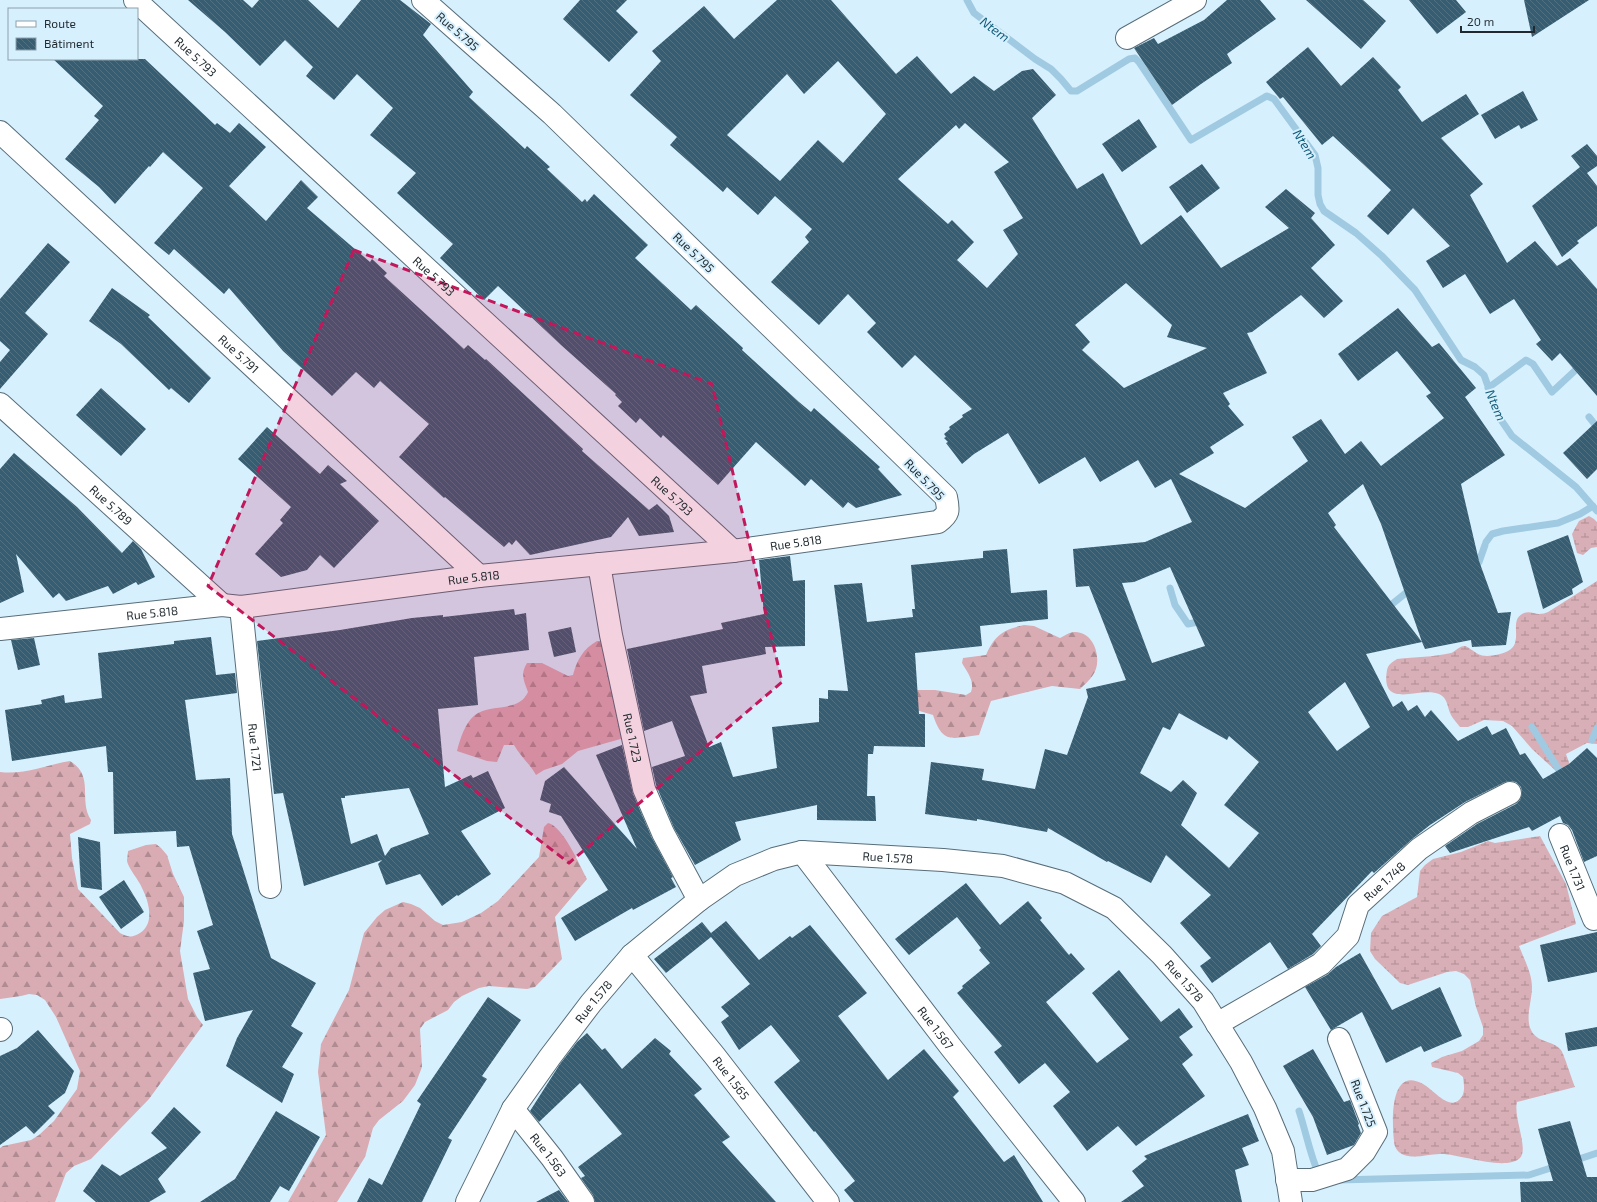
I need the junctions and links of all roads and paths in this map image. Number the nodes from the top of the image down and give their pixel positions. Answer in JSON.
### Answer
{"nodes":[{"id":1,"x":136,"y":0,"type":"edge"},
{"id":2,"x":423,"y":0,"type":"edge"},
{"id":3,"x":1195,"y":0,"type":"edge"},
{"id":4,"x":1127,"y":38,"type":"dead end"},
{"id":5,"x":0,"y":132,"type":"edge"},
{"id":6,"x":0,"y":404,"type":"edge"},
{"id":7,"x":946,"y":516,"type":"joint"},
{"id":8,"x":733,"y":551,"type":"junction"},
{"id":9,"x":599,"y":564,"type":"junction"},
{"id":10,"x":479,"y":576,"type":"junction"},
{"id":11,"x":231,"y":606,"type":"junction"},
{"id":12,"x":0,"y":629,"type":"edge"},
{"id":13,"x":1510,"y":793,"type":"dead end"},
{"id":14,"x":1560,"y":835,"type":"dead end"},
{"id":15,"x":802,"y":852,"type":"junction"},
{"id":16,"x":270,"y":887,"type":"dead end"},
{"id":17,"x":700,"y":900,"type":"junction"},
{"id":18,"x":1597,"y":918,"type":"edge"},
{"id":19,"x":632,"y":955,"type":"junction"},
{"id":20,"x":1217,"y":1024,"type":"junction"},
{"id":21,"x":1339,"y":1039,"type":"dead end"},
{"id":22,"x":513,"y":1109,"type":"junction"},
{"id":23,"x":1287,"y":1180,"type":"junction"},
{"id":24,"x":467,"y":1202,"type":"edge"},
{"id":25,"x":583,"y":1202,"type":"edge"},
{"id":26,"x":828,"y":1202,"type":"edge"},
{"id":27,"x":1074,"y":1202,"type":"edge"},
{"id":28,"x":1290,"y":1202,"type":"edge"}],
"edges":[{"from":1,"to":8,"type":"street","name":"Rue 5.793"},
{"from":2,"to":7,"type":"street","name":"Rue 5.795"},
{"from":3,"to":4,"type":"street"},
{"from":5,"to":10,"type":"street","name":"Rue 5.791"},
{"from":6,"to":11,"type":"street","name":"Rue 5.789"},
{"from":7,"to":8,"type":"street","name":"Rue 5.818"},
{"from":8,"to":9,"type":"street","name":"Rue 5.818"},
{"from":9,"to":10,"type":"street","name":"Rue 5.818"},
{"from":9,"to":17,"type":"street","name":"Rue 1.723"},
{"from":10,"to":11,"type":"street","name":"Rue 5.818"},
{"from":11,"to":12,"type":"street","name":"Rue 5.818"},
{"from":11,"to":16,"type":"street","name":"Rue 1.721"},
{"from":13,"to":20,"type":"street","name":"Rue 1.748"},
{"from":14,"to":18,"type":"street","name":"Rue 1.731"},
{"from":15,"to":17,"type":"street","name":"Rue 1.578"},
{"from":15,"to":20,"type":"street","name":"Rue 1.578"},
{"from":15,"to":27,"type":"street","name":"Rue 1.567"},
{"from":17,"to":19,"type":"street","name":"Rue 1.578"},
{"from":19,"to":22,"type":"street","name":"Rue 1.578"},
{"from":19,"to":26,"type":"street","name":"Rue 1.565"},
{"from":20,"to":23,"type":"street","name":"Rue 1.578"},
{"from":21,"to":23,"type":"street","name":"Rue 1.725"},
{"from":22,"to":24,"type":"street","name":"Rue 1.578"},
{"from":22,"to":25,"type":"street","name":"Rue 1.563"},
{"from":23,"to":28,"type":"street","name":"Rue 1.578"}]}
